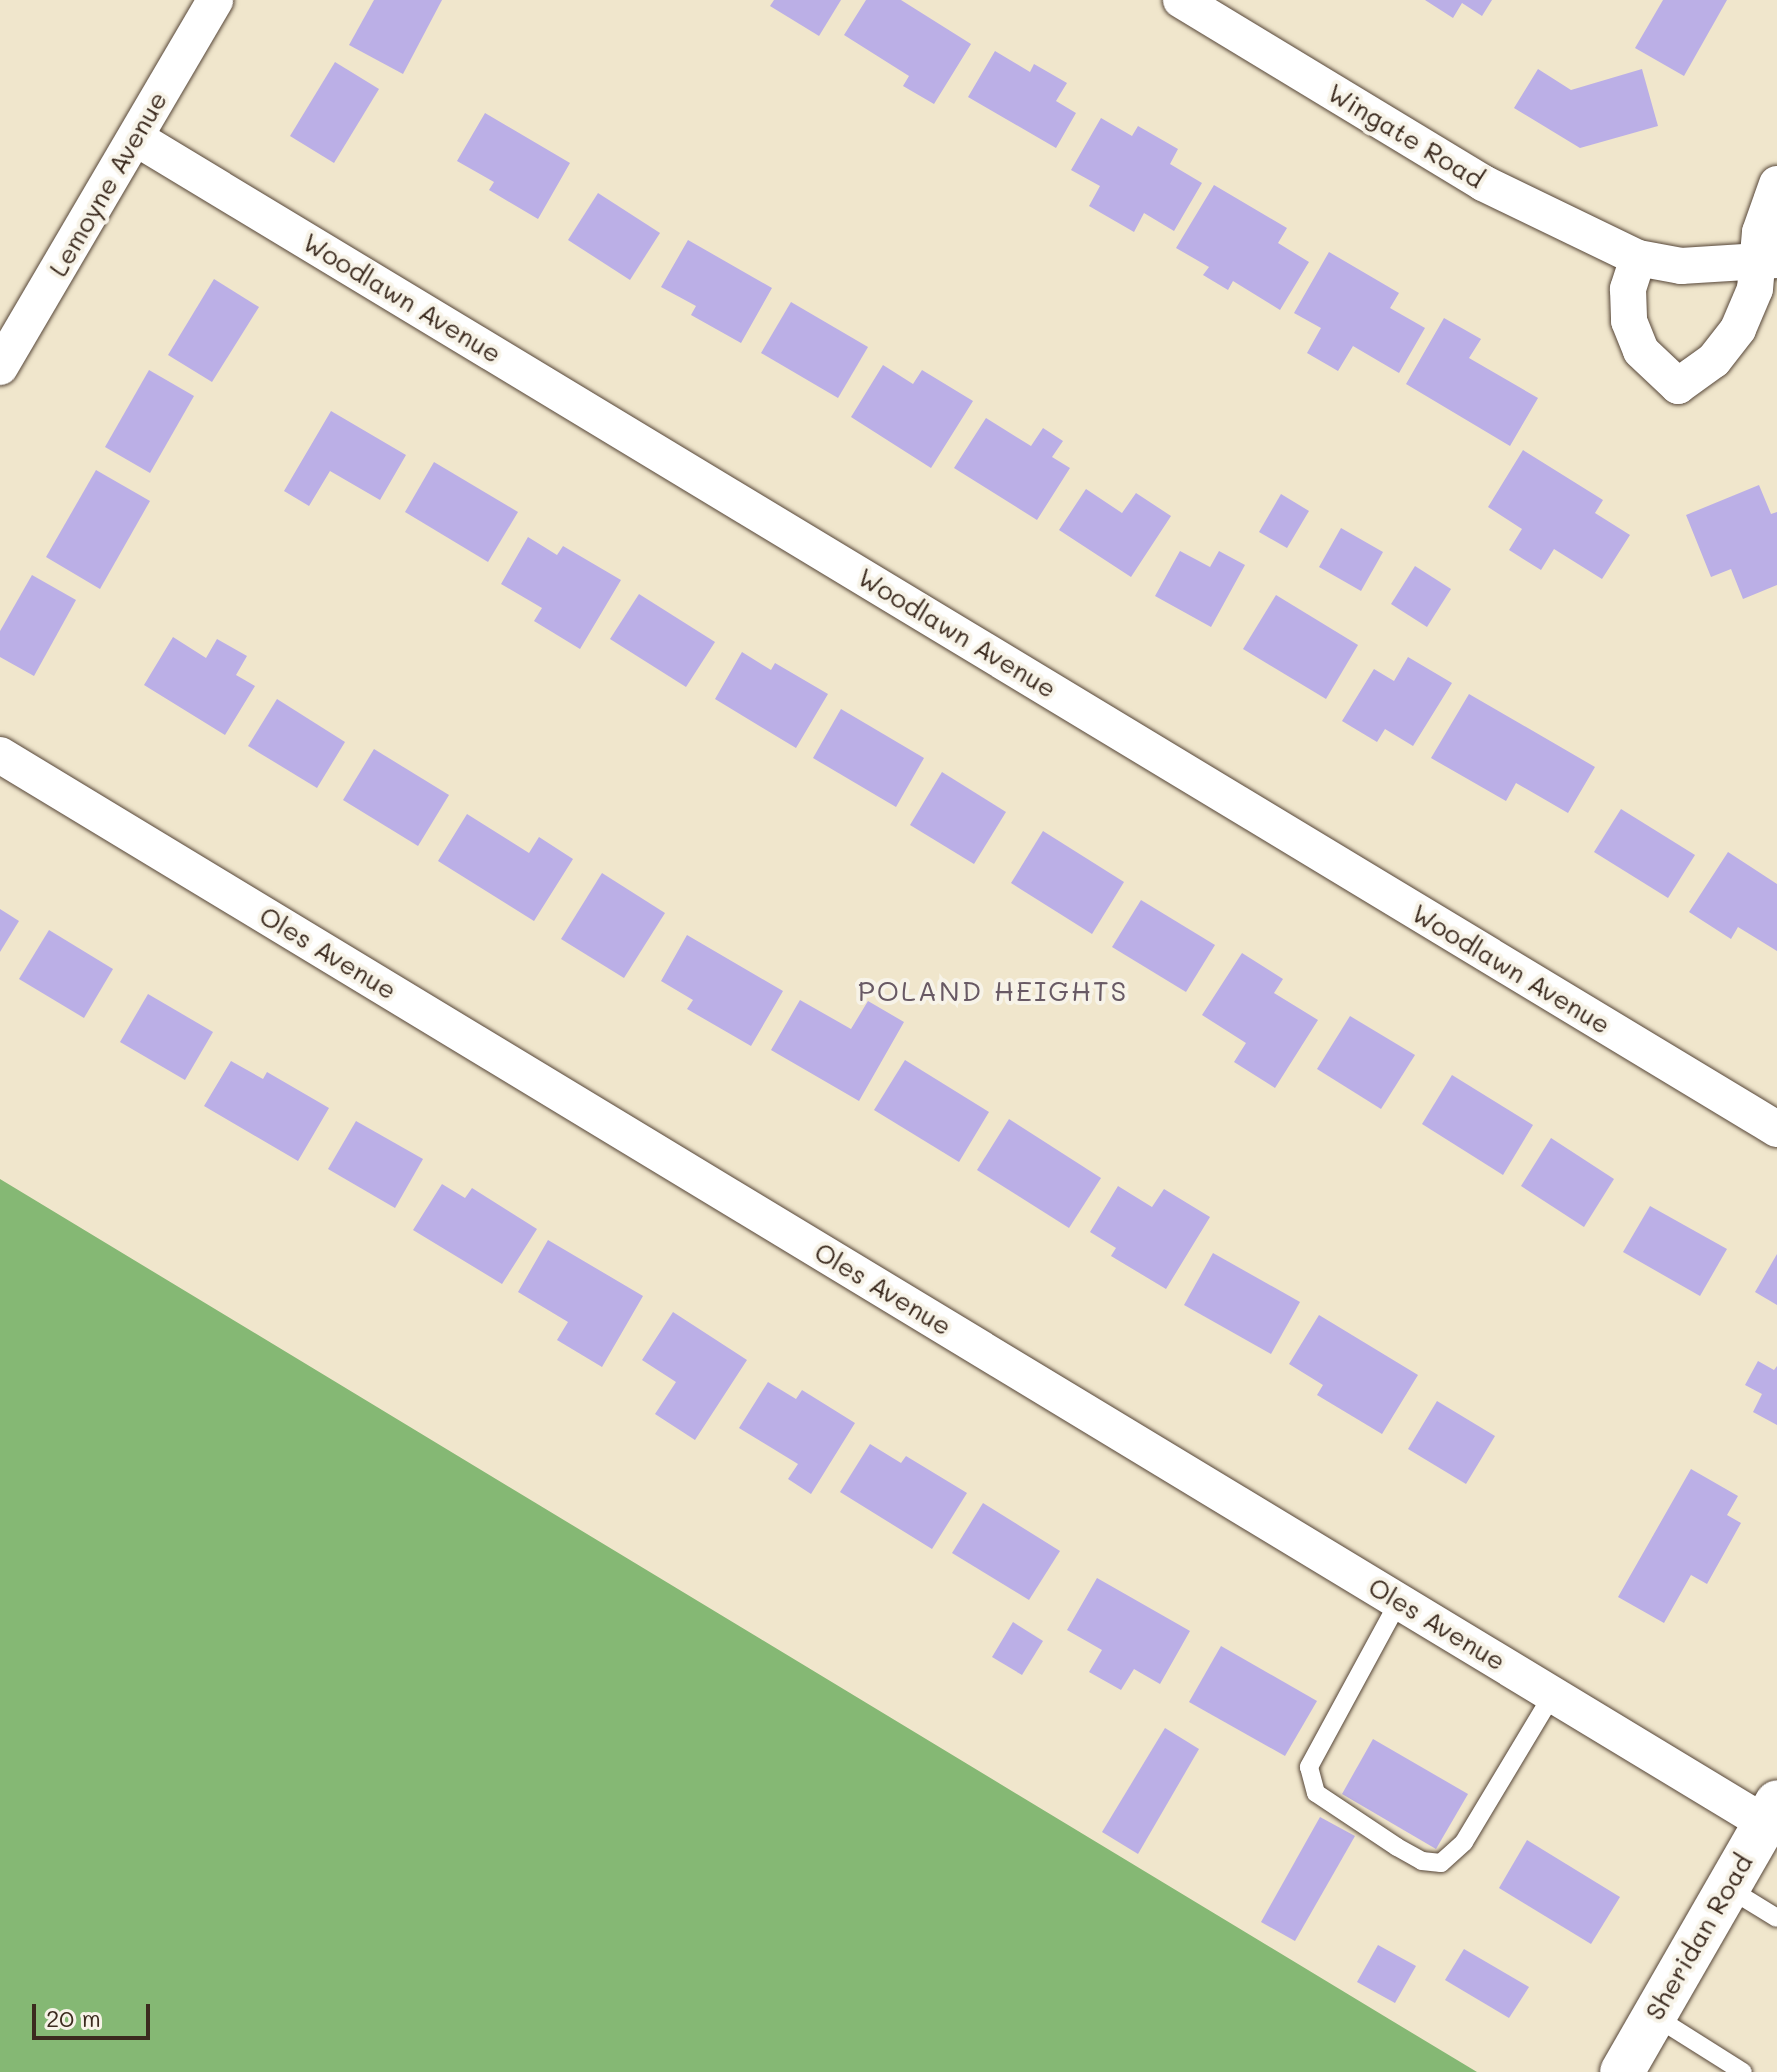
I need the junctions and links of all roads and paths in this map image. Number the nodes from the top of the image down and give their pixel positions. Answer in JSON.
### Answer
{"nodes":[{"id":1,"x":215,"y":0,"type":"edge"},
{"id":2,"x":1181,"y":0,"type":"edge"},
{"id":3,"x":136,"y":138,"type":"junction"},
{"id":4,"x":1777,"y":184,"type":"edge"},
{"id":5,"x":1638,"y":258,"type":"junction"},
{"id":6,"x":1769,"y":258,"type":"edge"},
{"id":7,"x":0,"y":367,"type":"edge"},
{"id":8,"x":0,"y":755,"type":"edge"},
{"id":9,"x":1777,"y":1129,"type":"edge"},
{"id":10,"x":1399,"y":1601,"type":"junction"},
{"id":11,"x":1553,"y":1694,"type":"junction"},
{"id":12,"x":1771,"y":1812,"type":"edge"},
{"id":13,"x":1728,"y":1888,"type":"junction"},
{"id":14,"x":1777,"y":1918,"type":"edge"},
{"id":15,"x":1654,"y":2016,"type":"junction"},
{"id":16,"x":1622,"y":2072,"type":"edge"},
{"id":17,"x":1743,"y":2072,"type":"edge"}],
"edges":[{"from":1,"to":3,"type":"street","name":"Lemoyne Avenue"},
{"from":2,"to":5,"type":"street","name":"Wingate Road"},
{"from":3,"to":7,"type":"street","name":"Lemoyne Avenue"},
{"from":3,"to":9,"type":"street","name":"Woodlawn Avenue"},
{"from":4,"to":6,"type":"street"},
{"from":5,"to":6,"type":"street","name":"Wingate Road"},
{"from":5,"to":6,"type":"street"},
{"from":8,"to":10,"type":"street","name":"Oles Avenue"},
{"from":10,"to":11,"type":"street","name":"Oles Avenue"},
{"from":10,"to":11,"type":"lane"},
{"from":11,"to":12,"type":"street","name":"Oles Avenue"},
{"from":12,"to":13,"type":"street","name":"Sheridan Road"},
{"from":13,"to":14,"type":"lane"},
{"from":13,"to":15,"type":"street","name":"Sheridan Road"},
{"from":15,"to":16,"type":"street","name":"Sheridan Road"},
{"from":15,"to":17,"type":"lane"}]}
